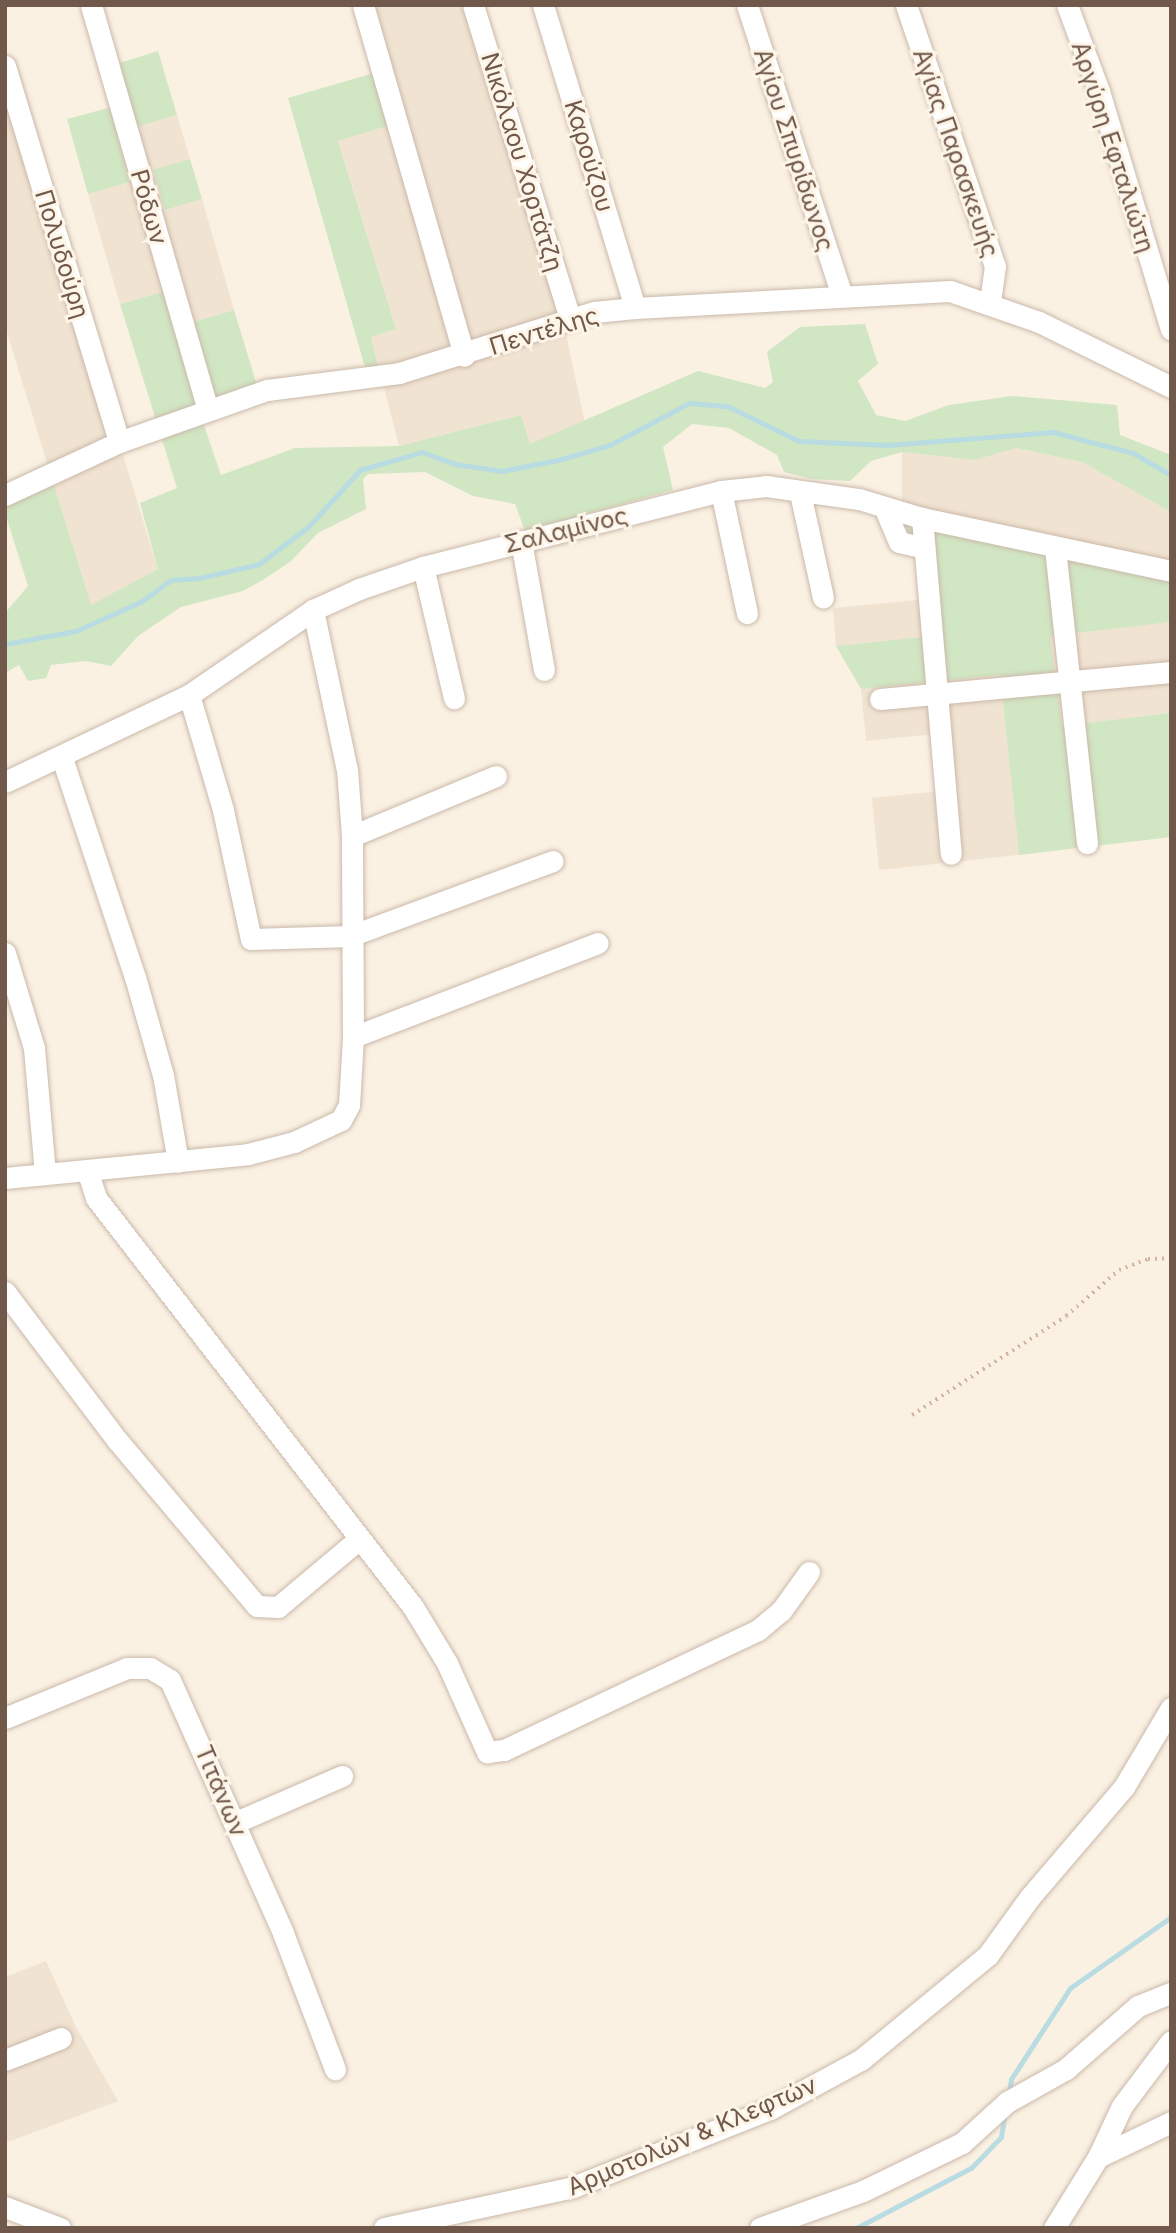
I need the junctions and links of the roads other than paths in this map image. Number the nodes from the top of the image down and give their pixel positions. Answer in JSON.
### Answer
{"nodes":[{"id":1,"x":91,"y":5,"type":"edge"},
{"id":2,"x":363,"y":5,"type":"edge"},
{"id":3,"x":473,"y":5,"type":"edge"},
{"id":4,"x":543,"y":5,"type":"edge"},
{"id":5,"x":747,"y":5,"type":"edge"},
{"id":6,"x":906,"y":5,"type":"edge"},
{"id":7,"x":1067,"y":5,"type":"edge"},
{"id":8,"x":5,"y":66,"type":"edge"},
{"id":9,"x":842,"y":295,"type":"junction"},
{"id":10,"x":990,"y":303,"type":"junction"},
{"id":11,"x":635,"y":308,"type":"junction"},
{"id":12,"x":570,"y":319,"type":"junction"},
{"id":13,"x":1171,"y":329,"type":"edge"},
{"id":14,"x":464,"y":356,"type":"junction"},
{"id":15,"x":1171,"y":387,"type":"edge"},
{"id":16,"x":208,"y":410,"type":"junction"},
{"id":17,"x":120,"y":443,"type":"junction"},
{"id":18,"x":721,"y":491,"type":"junction"},
{"id":19,"x":800,"y":493,"type":"junction"},
{"id":20,"x":5,"y":495,"type":"edge"},
{"id":21,"x":884,"y":507,"type":"junction"},
{"id":22,"x":922,"y":518,"type":"junction"},
{"id":23,"x":521,"y":541,"type":"junction"},
{"id":24,"x":924,"y":548,"type":"junction"},
{"id":25,"x":1055,"y":548,"type":"junction"},
{"id":26,"x":423,"y":567,"type":"junction"},
{"id":27,"x":1171,"y":571,"type":"edge"},
{"id":28,"x":823,"y":598,"type":"dead end"},
{"id":29,"x":313,"y":610,"type":"junction"},
{"id":30,"x":747,"y":613,"type":"dead end"},
{"id":31,"x":544,"y":670,"type":"dead end"},
{"id":32,"x":1171,"y":672,"type":"edge"},
{"id":33,"x":1068,"y":684,"type":"junction"},
{"id":34,"x":937,"y":692,"type":"junction"},
{"id":35,"x":190,"y":695,"type":"junction"},
{"id":36,"x":454,"y":698,"type":"dead end"},
{"id":37,"x":880,"y":699,"type":"dead end"},
{"id":38,"x":62,"y":758,"type":"junction"},
{"id":39,"x":496,"y":776,"type":"dead end"},
{"id":40,"x":5,"y":782,"type":"edge"},
{"id":41,"x":352,"y":836,"type":"junction"},
{"id":42,"x":1087,"y":843,"type":"dead end"},
{"id":43,"x":951,"y":854,"type":"dead end"},
{"id":44,"x":552,"y":860,"type":"dead end"},
{"id":45,"x":350,"y":936,"type":"junction"},
{"id":46,"x":598,"y":943,"type":"dead end"},
{"id":47,"x":5,"y":953,"type":"edge"},
{"id":48,"x":353,"y":1037,"type":"junction"},
{"id":49,"x":178,"y":1163,"type":"junction"},
{"id":50,"x":87,"y":1170,"type":"junction"},
{"id":51,"x":45,"y":1173,"type":"junction"},
{"id":52,"x":5,"y":1178,"type":"edge"},
{"id":53,"x":5,"y":1292,"type":"edge"},
{"id":54,"x":359,"y":1539,"type":"junction"},
{"id":55,"x":809,"y":1572,"type":"dead end"},
{"id":56,"x":1171,"y":1707,"type":"edge"},
{"id":57,"x":7,"y":1713,"type":"edge"},
{"id":58,"x":342,"y":1776,"type":"dead end"},
{"id":59,"x":234,"y":1823,"type":"junction"},
{"id":60,"x":1171,"y":1993,"type":"edge"},
{"id":61,"x":61,"y":2038,"type":"dead end"},
{"id":62,"x":1171,"y":2041,"type":"edge"},
{"id":63,"x":5,"y":2060,"type":"edge"},
{"id":64,"x":335,"y":2069,"type":"dead end"},
{"id":65,"x":1171,"y":2122,"type":"edge"},
{"id":66,"x":1098,"y":2157,"type":"junction"},
{"id":67,"x":5,"y":2207,"type":"edge"},
{"id":68,"x":60,"y":2228,"type":"edge"},
{"id":69,"x":384,"y":2228,"type":"edge"},
{"id":70,"x":760,"y":2228,"type":"edge"},
{"id":71,"x":1055,"y":2228,"type":"edge"}],
"edges":[{"from":1,"to":16,"type":"street","name":"Ρόδων"},
{"from":2,"to":14,"type":"street"},
{"from":3,"to":12,"type":"street","name":"Νικόλαου Χορτάτζη"},
{"from":4,"to":11,"type":"street","name":"Καρούζου"},
{"from":5,"to":9,"type":"street","name":"Αγίου Σπυρίδωνος"},
{"from":6,"to":10,"type":"street","name":"Αγίας Παρασκευής"},
{"from":7,"to":13,"type":"street","name":"Αργύρη Εφταλιώτη"},
{"from":8,"to":17,"type":"street","name":"Πολυδούρη"},
{"from":9,"to":10,"type":"street","name":"Πεντέλης"},
{"from":9,"to":11,"type":"street","name":"Πεντέλης"},
{"from":10,"to":15,"type":"street","name":"Πεντέλης"},
{"from":11,"to":12,"type":"street","name":"Πεντέλης"},
{"from":12,"to":14,"type":"street","name":"Πεντέλης"},
{"from":14,"to":16,"type":"street","name":"Πεντέλης"},
{"from":16,"to":17,"type":"street","name":"Πεντέλης"},
{"from":17,"to":20,"type":"street","name":"Πεντέλης"},
{"from":18,"to":19,"type":"street","name":"Σαλαμίνος"},
{"from":18,"to":23,"type":"street","name":"Σαλαμίνος"},
{"from":18,"to":30,"type":"street"},
{"from":19,"to":21,"type":"street","name":"Σαλαμίνος"},
{"from":19,"to":28,"type":"street"},
{"from":21,"to":22,"type":"street","name":"Σαλαμίνος"},
{"from":21,"to":24,"type":"street"},
{"from":22,"to":24,"type":"street"},
{"from":22,"to":25,"type":"street","name":"Σαλαμίνος"},
{"from":23,"to":26,"type":"street","name":"Σαλαμίνος"},
{"from":23,"to":31,"type":"street"},
{"from":24,"to":34,"type":"street"},
{"from":25,"to":27,"type":"street","name":"Σαλαμίνος"},
{"from":25,"to":33,"type":"street"},
{"from":26,"to":29,"type":"street","name":"Σαλαμίνος"},
{"from":26,"to":36,"type":"street"},
{"from":29,"to":35,"type":"street","name":"Σαλαμίνος"},
{"from":29,"to":41,"type":"street"},
{"from":32,"to":33,"type":"street"},
{"from":33,"to":34,"type":"street"},
{"from":33,"to":42,"type":"street"},
{"from":34,"to":37,"type":"street"},
{"from":34,"to":43,"type":"street"},
{"from":35,"to":38,"type":"street","name":"Σαλαμίνος"},
{"from":35,"to":45,"type":"street"},
{"from":38,"to":40,"type":"street","name":"Σαλαμίνος"},
{"from":38,"to":49,"type":"street"},
{"from":39,"to":41,"type":"street"},
{"from":41,"to":45,"type":"street"},
{"from":44,"to":45,"type":"street"},
{"from":45,"to":48,"type":"street"},
{"from":46,"to":48,"type":"street"},
{"from":47,"to":51,"type":"street"},
{"from":48,"to":49,"type":"street"},
{"from":49,"to":50,"type":"street"},
{"from":50,"to":51,"type":"street"},
{"from":50,"to":54,"type":"street"},
{"from":51,"to":52,"type":"street"},
{"from":53,"to":54,"type":"street"},
{"from":54,"to":55,"type":"street"},
{"from":56,"to":69,"type":"street","name":"Αρμοτολών & Κλεφτών"},
{"from":57,"to":59,"type":"street","name":"Τιτάνων"},
{"from":58,"to":59,"type":"street"},
{"from":59,"to":64,"type":"street","name":"Τιτάνων"},
{"from":60,"to":70,"type":"street"},
{"from":61,"to":63,"type":"street"},
{"from":62,"to":66,"type":"street"},
{"from":65,"to":66,"type":"street"},
{"from":66,"to":71,"type":"street"},
{"from":67,"to":68,"type":"street"}]}
